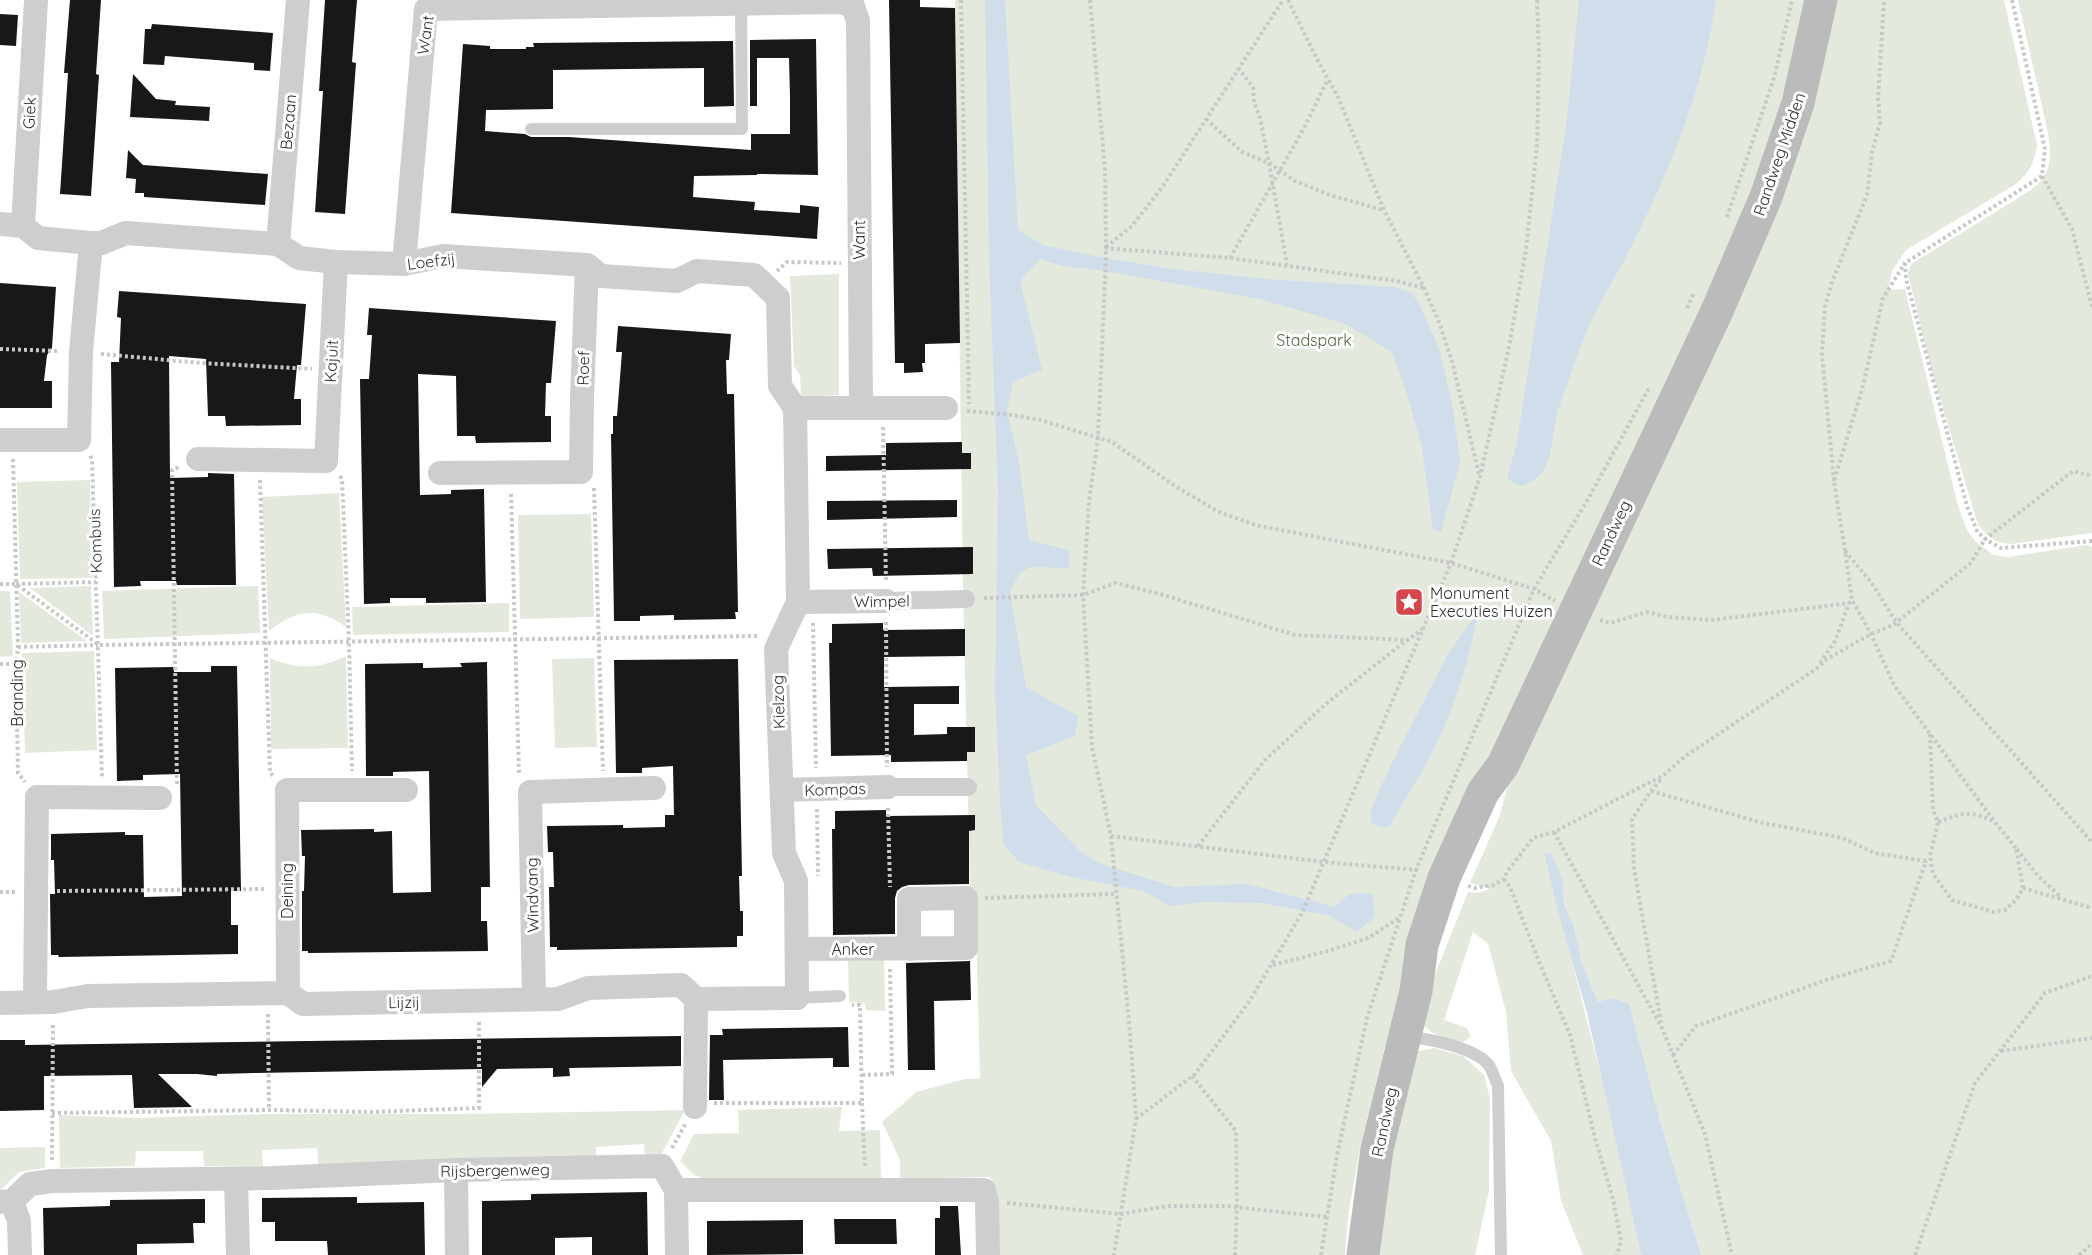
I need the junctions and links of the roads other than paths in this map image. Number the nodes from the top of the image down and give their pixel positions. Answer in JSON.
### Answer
{"nodes":[{"id":1,"x":36,"y":0,"type":"edge"},
{"id":2,"x":298,"y":0,"type":"edge"},
{"id":3,"x":1821,"y":0,"type":"edge"},
{"id":4,"x":741,"y":3,"type":"junction"},
{"id":5,"x":531,"y":129,"type":"dead end"},
{"id":6,"x":11,"y":225,"type":"edge"},
{"id":7,"x":91,"y":243,"type":"junction"},
{"id":8,"x":278,"y":244,"type":"junction"},
{"id":9,"x":336,"y":262,"type":"junction"},
{"id":10,"x":404,"y":264,"type":"junction"},
{"id":11,"x":587,"y":265,"type":"junction"},
{"id":12,"x":1720,"y":302,"type":"joint"},
{"id":13,"x":795,"y":408,"type":"junction"},
{"id":14,"x":958,"y":409,"type":"road end"},
{"id":15,"x":867,"y":416,"type":"junction"},
{"id":16,"x":6,"y":440,"type":"edge"},
{"id":17,"x":198,"y":459,"type":"road end"},
{"id":18,"x":440,"y":473,"type":"dead end"},
{"id":19,"x":966,"y":599,"type":"dead end"},
{"id":20,"x":886,"y":601,"type":"joint"},
{"id":21,"x":798,"y":602,"type":"junction"},
{"id":22,"x":888,"y":787,"type":"joint"},
{"id":23,"x":968,"y":787,"type":"dead end"},
{"id":24,"x":654,"y":788,"type":"dead end"},
{"id":25,"x":406,"y":790,"type":"dead end"},
{"id":26,"x":782,"y":790,"type":"junction"},
{"id":27,"x":160,"y":798,"type":"road end"},
{"id":28,"x":797,"y":949,"type":"junction"},
{"id":29,"x":900,"y":949,"type":"junction"},
{"id":30,"x":278,"y":993,"type":"junction"},
{"id":31,"x":840,"y":996,"type":"road end"},
{"id":32,"x":534,"y":998,"type":"junction"},
{"id":33,"x":797,"y":998,"type":"junction"},
{"id":34,"x":696,"y":999,"type":"junction"},
{"id":35,"x":44,"y":1002,"type":"junction"},
{"id":36,"x":0,"y":1003,"type":"edge"},
{"id":37,"x":1404,"y":1035,"type":"junction"},
{"id":38,"x":695,"y":1105,"type":"road end"},
{"id":39,"x":456,"y":1170,"type":"junction"},
{"id":40,"x":236,"y":1179,"type":"junction"},
{"id":41,"x":676,"y":1190,"type":"junction"},
{"id":42,"x":6,"y":1201,"type":"edge"},
{"id":43,"x":20,"y":1255,"type":"edge"},
{"id":44,"x":238,"y":1255,"type":"edge"},
{"id":45,"x":457,"y":1255,"type":"edge"},
{"id":46,"x":677,"y":1255,"type":"edge"},
{"id":47,"x":988,"y":1255,"type":"edge"},
{"id":48,"x":1362,"y":1255,"type":"edge"},
{"id":49,"x":1501,"y":1255,"type":"edge"}],
"edges":[{"from":1,"to":6,"type":"street","name":"Giek"},
{"from":2,"to":8,"type":"street","name":"Bezaan"},
{"from":3,"to":12,"type":"main road","name":"Randweg Midden"},
{"from":4,"to":5,"type":"lane"},
{"from":4,"to":10,"type":"street","name":"Want"},
{"from":4,"to":15,"type":"street","name":"Want"},
{"from":6,"to":7,"type":"street","name":"Loefzij"},
{"from":7,"to":8,"type":"street","name":"Loefzij"},
{"from":7,"to":16,"type":"street"},
{"from":8,"to":9,"type":"street","name":"Loefzij"},
{"from":9,"to":10,"type":"street","name":"Loefzij"},
{"from":9,"to":17,"type":"street","name":"Kajuit"},
{"from":10,"to":11,"type":"street","name":"Loefzij"},
{"from":11,"to":13,"type":"street","name":"Loefzij"},
{"from":11,"to":18,"type":"street","name":"Roef"},
{"from":12,"to":37,"type":"main road","name":"Randweg"},
{"from":13,"to":15,"type":"street"},
{"from":13,"to":21,"type":"street","name":"Kielzog"},
{"from":14,"to":15,"type":"street"},
{"from":19,"to":20,"type":"street","name":"Wimpel"},
{"from":20,"to":21,"type":"street","name":"Wimpel"},
{"from":21,"to":26,"type":"street","name":"Kielzog"},
{"from":22,"to":23,"type":"street"},
{"from":22,"to":26,"type":"street","name":"Kompas"},
{"from":24,"to":32,"type":"street","name":"Windvang"},
{"from":25,"to":30,"type":"street","name":"Deining"},
{"from":26,"to":28,"type":"street","name":"Kielzog"},
{"from":27,"to":35,"type":"street"},
{"from":28,"to":29,"type":"street","name":"Anker"},
{"from":28,"to":33,"type":"street","name":"Kielzog"},
{"from":29,"to":29,"type":"street","name":"Anker"},
{"from":30,"to":32,"type":"street","name":"Lijzij"},
{"from":30,"to":35,"type":"street","name":"Lijzij"},
{"from":31,"to":33,"type":"lane"},
{"from":32,"to":34,"type":"street","name":"Lijzij"},
{"from":33,"to":34,"type":"street"},
{"from":34,"to":38,"type":"street"},
{"from":35,"to":36,"type":"street","name":"Lijzij"},
{"from":37,"to":48,"type":"main road","name":"Randweg"},
{"from":37,"to":49,"type":"lane"},
{"from":39,"to":40,"type":"street","name":"Rijsbergenweg"},
{"from":39,"to":41,"type":"street","name":"Rijsbergenweg"},
{"from":39,"to":45,"type":"street"},
{"from":40,"to":42,"type":"street","name":"Rijsbergenweg"},
{"from":40,"to":44,"type":"street"},
{"from":41,"to":46,"type":"street"},
{"from":41,"to":47,"type":"street"},
{"from":42,"to":43,"type":"street"}]}
